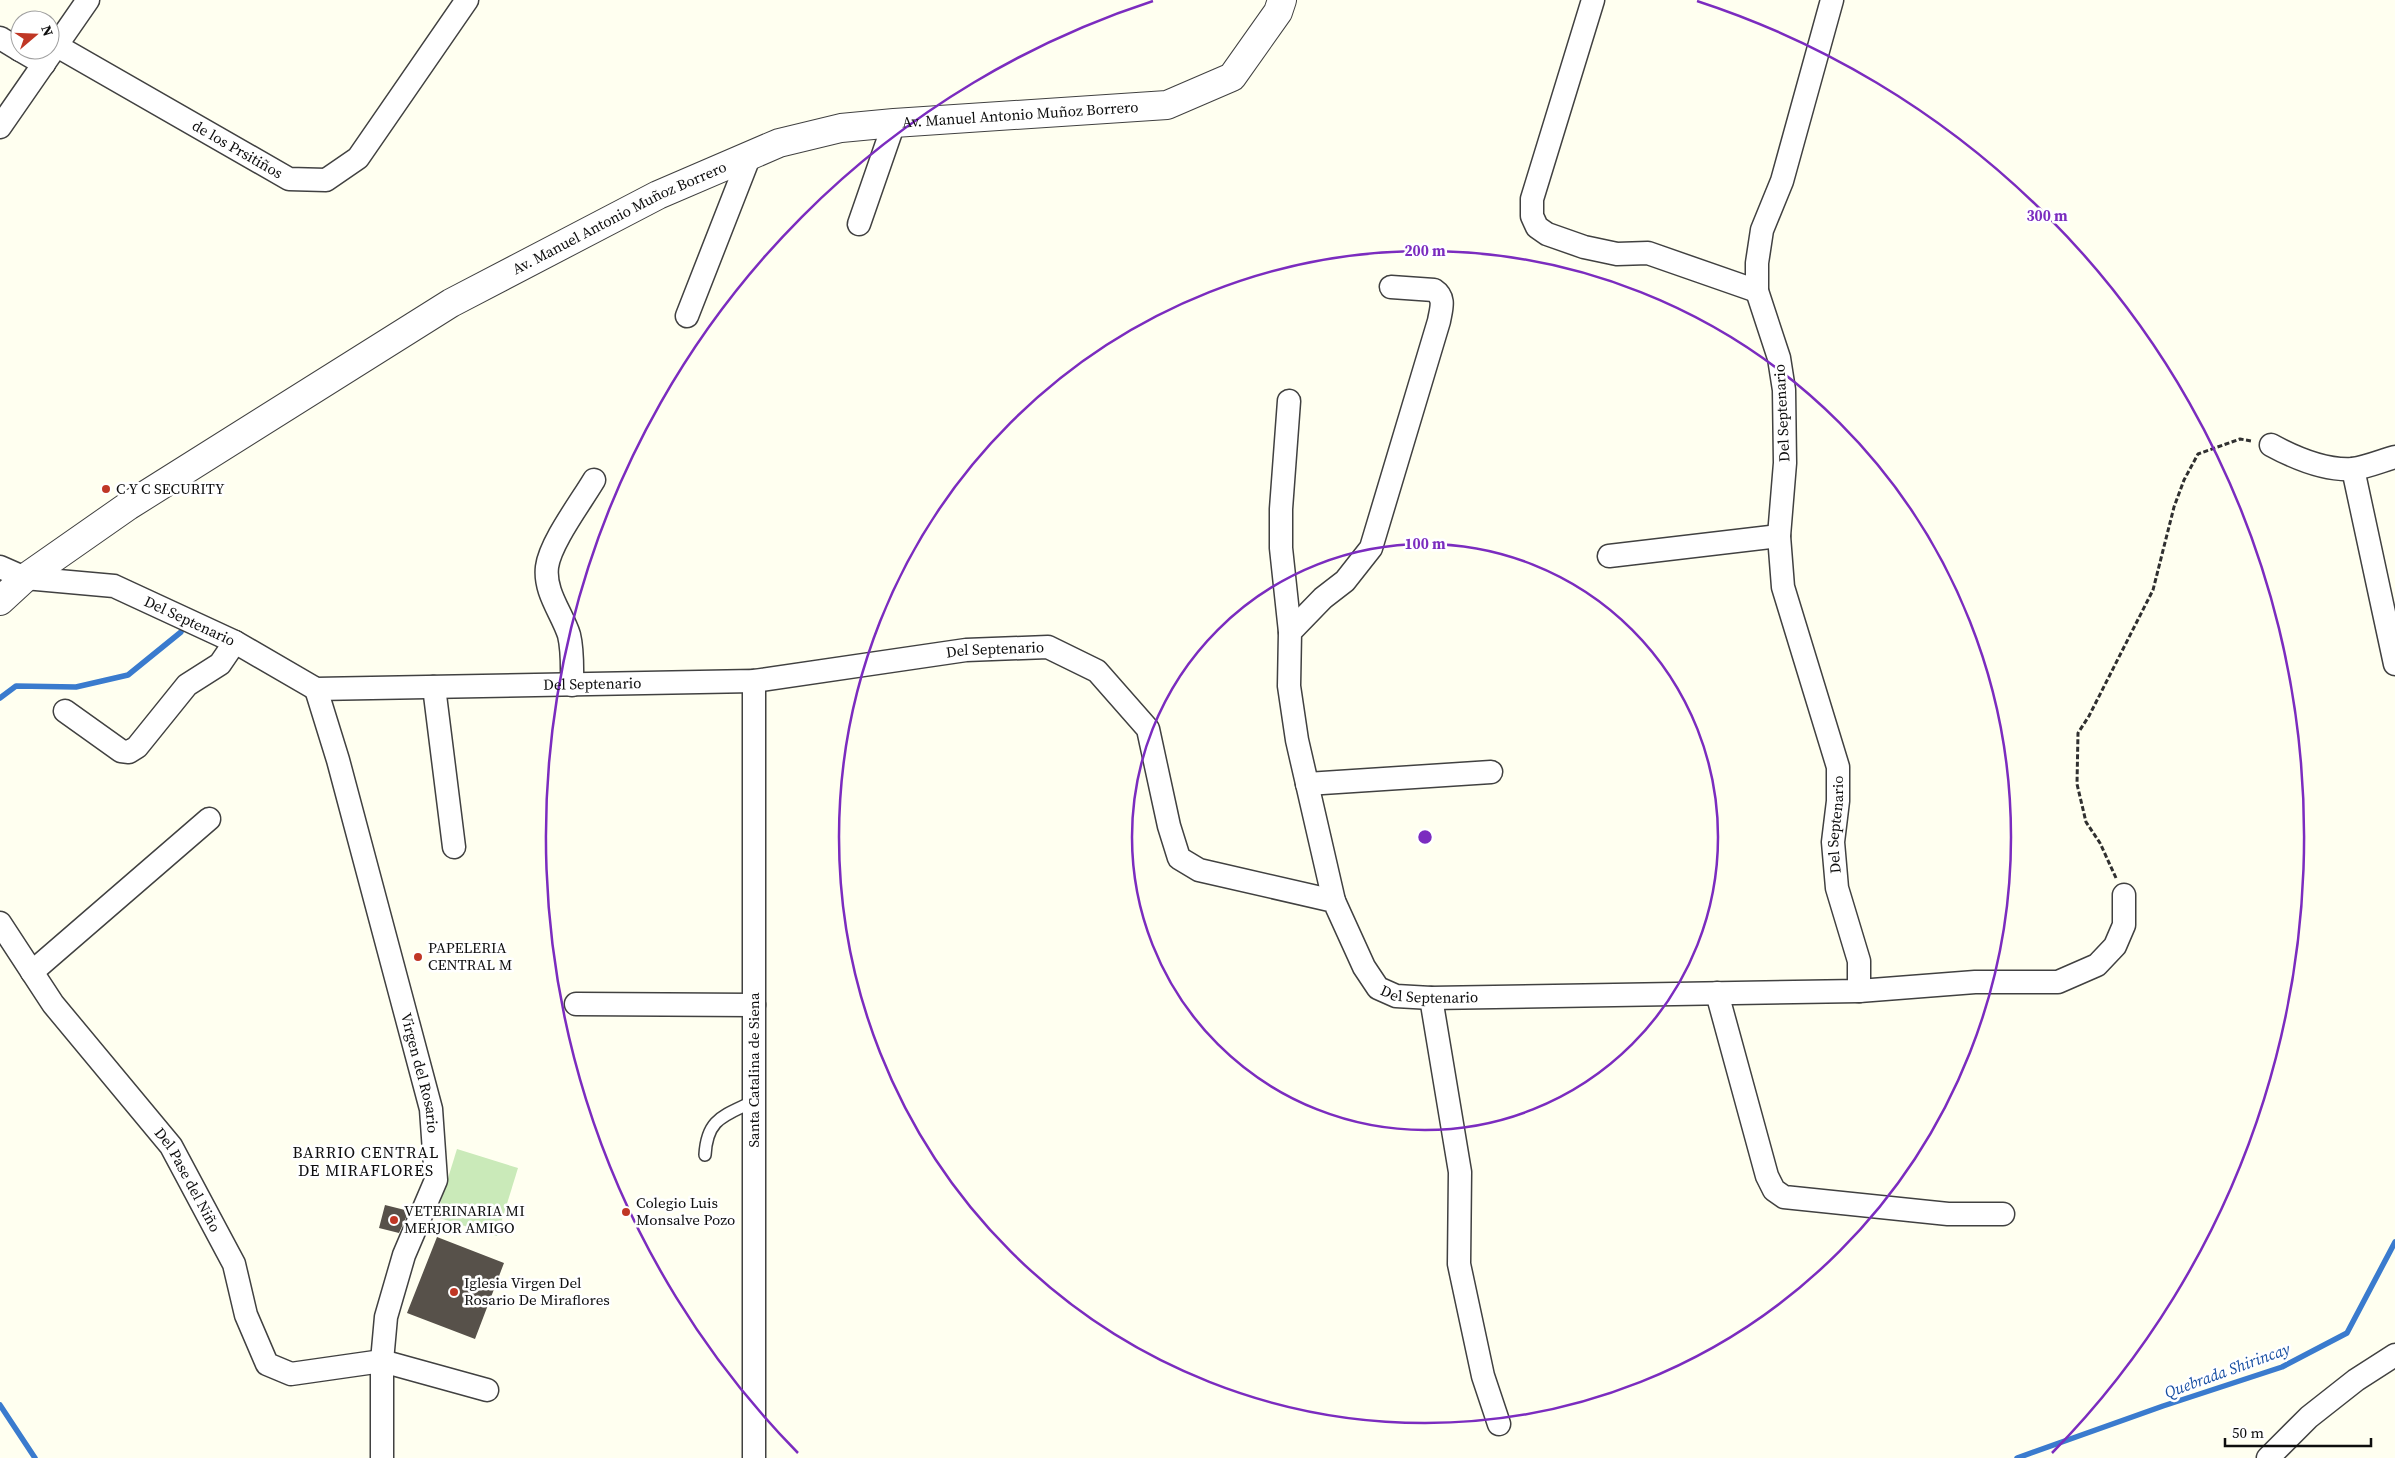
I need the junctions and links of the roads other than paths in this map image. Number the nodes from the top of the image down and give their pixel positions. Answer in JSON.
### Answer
{"nodes":[{"id":1,"x":88,"y":0,"type":"edge"},
{"id":2,"x":467,"y":0,"type":"edge"},
{"id":3,"x":1282,"y":0,"type":"edge"},
{"id":4,"x":1593,"y":0,"type":"edge"},
{"id":5,"x":1832,"y":0,"type":"edge"},
{"id":6,"x":60,"y":42,"type":"edge"},
{"id":7,"x":60,"y":48,"type":"edge"},
{"id":8,"x":37,"y":60,"type":"edge"},
{"id":9,"x":47,"y":60,"type":"edge"},
{"id":10,"x":44,"y":64,"type":"junction"},
{"id":11,"x":894,"y":122,"type":"junction"},
{"id":12,"x":0,"y":127,"type":"edge"},
{"id":13,"x":750,"y":155,"type":"junction"},
{"id":14,"x":860,"y":224,"type":"dead end"},
{"id":15,"x":1391,"y":287,"type":"dead end"},
{"id":16,"x":1757,"y":291,"type":"junction"},
{"id":17,"x":687,"y":316,"type":"dead end"},
{"id":18,"x":1289,"y":401,"type":"dead end"},
{"id":19,"x":2271,"y":445,"type":"road end"},
{"id":20,"x":2395,"y":457,"type":"edge"},
{"id":21,"x":2353,"y":469,"type":"junction"},
{"id":22,"x":594,"y":480,"type":"dead end"},
{"id":23,"x":1779,"y":536,"type":"junction"},
{"id":24,"x":1609,"y":556,"type":"dead end"},
{"id":25,"x":0,"y":567,"type":"edge"},
{"id":26,"x":25,"y":578,"type":"junction"},
{"id":27,"x":0,"y":601,"type":"edge"},
{"id":28,"x":1290,"y":632,"type":"junction"},
{"id":29,"x":235,"y":642,"type":"junction"},
{"id":30,"x":2395,"y":664,"type":"edge"},
{"id":31,"x":754,"y":681,"type":"junction"},
{"id":32,"x":572,"y":685,"type":"junction"},
{"id":33,"x":434,"y":687,"type":"junction"},
{"id":34,"x":316,"y":689,"type":"junction"},
{"id":35,"x":66,"y":711,"type":"dead end"},
{"id":36,"x":1492,"y":772,"type":"dead end"},
{"id":37,"x":1307,"y":784,"type":"junction"},
{"id":38,"x":209,"y":819,"type":"dead end"},
{"id":39,"x":454,"y":847,"type":"dead end"},
{"id":40,"x":2124,"y":895,"type":"road end"},
{"id":41,"x":1334,"y":901,"type":"junction"},
{"id":42,"x":0,"y":923,"type":"edge"},
{"id":43,"x":32,"y":972,"type":"junction"},
{"id":44,"x":1859,"y":991,"type":"junction"},
{"id":45,"x":1717,"y":993,"type":"junction"},
{"id":46,"x":1431,"y":998,"type":"junction"},
{"id":47,"x":576,"y":1004,"type":"dead end"},
{"id":48,"x":754,"y":1005,"type":"junction"},
{"id":49,"x":754,"y":1101,"type":"junction"},
{"id":50,"x":704,"y":1155,"type":"dead end"},
{"id":51,"x":2003,"y":1214,"type":"dead end"},
{"id":52,"x":382,"y":1361,"type":"junction"},
{"id":53,"x":2389,"y":1366,"type":"edge"},
{"id":54,"x":487,"y":1390,"type":"dead end"},
{"id":55,"x":1500,"y":1424,"type":"dead end"},
{"id":56,"x":382,"y":1458,"type":"edge"},
{"id":57,"x":754,"y":1458,"type":"edge"},
{"id":58,"x":2268,"y":1458,"type":"edge"}],
"edges":[{"from":1,"to":6,"type":"street"},
{"from":2,"to":7,"type":"street","name":"de los Prsitiños"},
{"from":3,"to":11,"type":"street","name":"Av. Manuel Antonio Muñoz Borrero"},
{"from":4,"to":16,"type":"street"},
{"from":5,"to":16,"type":"street","name":"Del Septenario"},
{"from":8,"to":10,"type":"street"},
{"from":9,"to":10,"type":"street"},
{"from":10,"to":12,"type":"street"},
{"from":11,"to":13,"type":"street","name":"Av. Manuel Antonio Muñoz Borrero"},
{"from":11,"to":14,"type":"street"},
{"from":13,"to":17,"type":"street"},
{"from":13,"to":26,"type":"street","name":"Av. Manuel Antonio Muñoz Borrero"},
{"from":15,"to":28,"type":"street"},
{"from":16,"to":23,"type":"street","name":"Del Septenario"},
{"from":18,"to":28,"type":"street"},
{"from":19,"to":21,"type":"street"},
{"from":20,"to":21,"type":"street"},
{"from":21,"to":30,"type":"street"},
{"from":22,"to":32,"type":"street"},
{"from":23,"to":24,"type":"street"},
{"from":23,"to":44,"type":"street","name":"Del Septenario"},
{"from":25,"to":26,"type":"street","name":"Del Septenario"},
{"from":26,"to":27,"type":"street","name":"Av. Manuel Antonio Muñoz Borrero"},
{"from":26,"to":29,"type":"street","name":"Del Septenario"},
{"from":28,"to":37,"type":"street"},
{"from":29,"to":34,"type":"street","name":"Del Septenario"},
{"from":29,"to":35,"type":"street"},
{"from":31,"to":32,"type":"street","name":"Del Septenario"},
{"from":31,"to":41,"type":"street","name":"Del Septenario"},
{"from":31,"to":48,"type":"street","name":"Santa Catalina de Siena"},
{"from":32,"to":33,"type":"street","name":"Del Septenario"},
{"from":33,"to":34,"type":"street","name":"Del Septenario"},
{"from":33,"to":39,"type":"street"},
{"from":34,"to":52,"type":"street","name":"Virgen del Rosario"},
{"from":36,"to":37,"type":"street"},
{"from":37,"to":41,"type":"street"},
{"from":38,"to":43,"type":"street"},
{"from":40,"to":44,"type":"street"},
{"from":41,"to":46,"type":"street","name":"Del Septenario"},
{"from":42,"to":43,"type":"street","name":"Del Pase del Niño"},
{"from":43,"to":52,"type":"street","name":"Del Pase del Niño"},
{"from":44,"to":45,"type":"street","name":"Del Septenario"},
{"from":45,"to":46,"type":"street","name":"Del Septenario"},
{"from":45,"to":51,"type":"street"},
{"from":46,"to":55,"type":"street"},
{"from":47,"to":48,"type":"street"},
{"from":48,"to":49,"type":"street","name":"Santa Catalina de Siena"},
{"from":49,"to":50,"type":"lane"},
{"from":49,"to":57,"type":"street","name":"Santa Catalina de Siena"},
{"from":52,"to":54,"type":"street"},
{"from":52,"to":56,"type":"street","name":"Virgen del Rosario"},
{"from":53,"to":58,"type":"street"}]}
